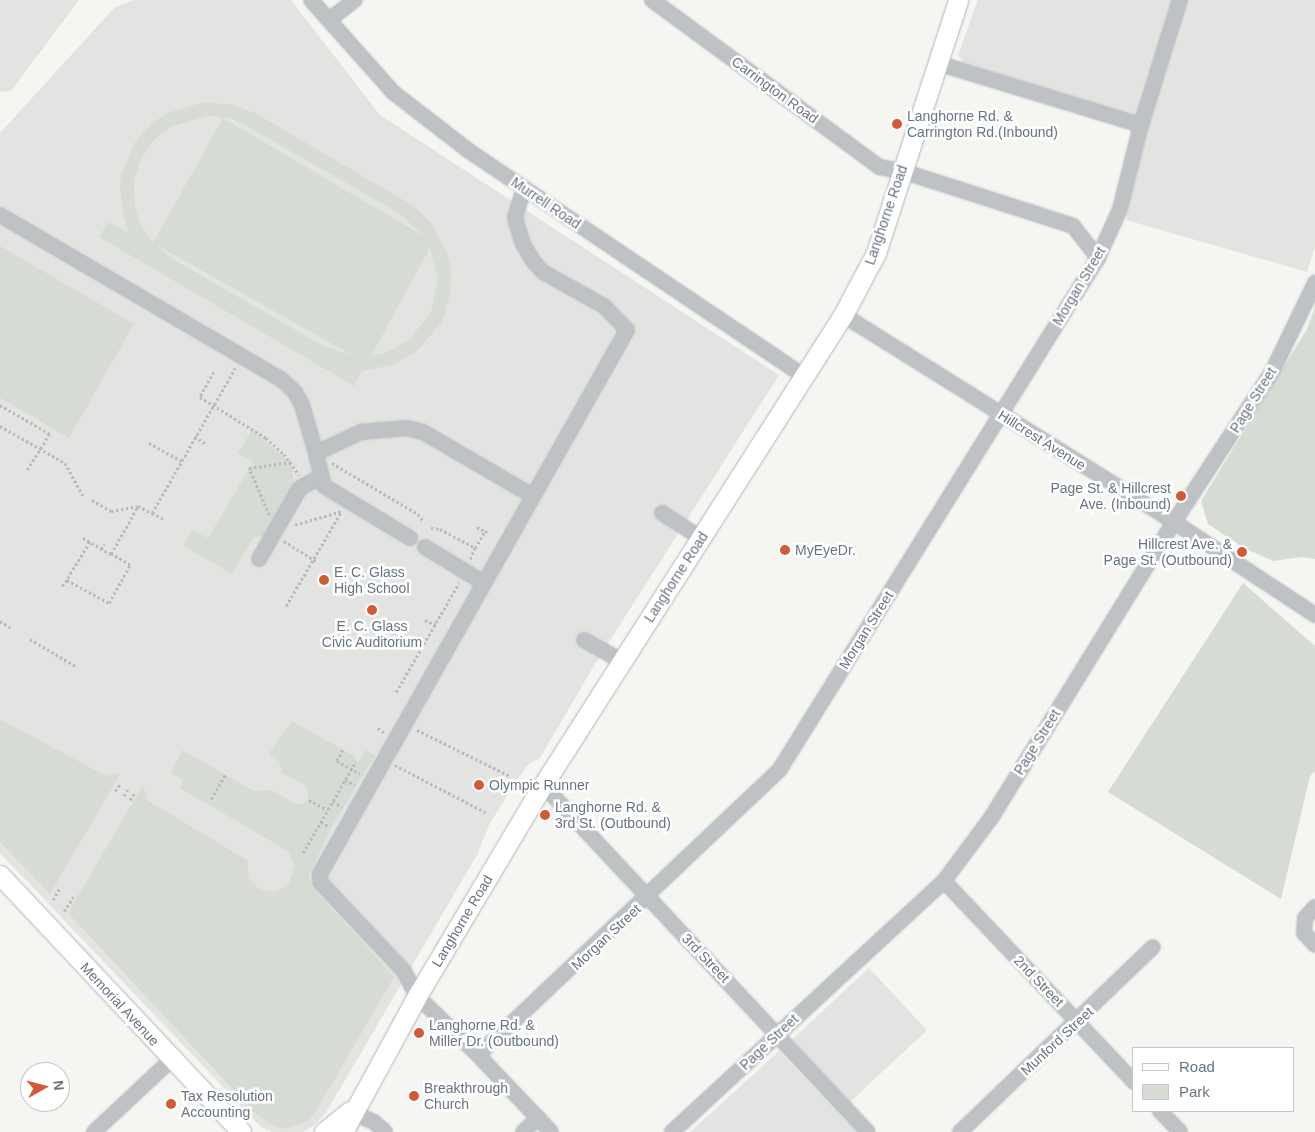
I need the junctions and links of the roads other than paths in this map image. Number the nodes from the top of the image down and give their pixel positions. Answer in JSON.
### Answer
{"nodes":[{"id":1,"x":311,"y":0,"type":"edge"},
{"id":2,"x":355,"y":0,"type":"edge"},
{"id":3,"x":652,"y":0,"type":"edge"},
{"id":4,"x":958,"y":0,"type":"edge"},
{"id":5,"x":1180,"y":0,"type":"edge"},
{"id":6,"x":329,"y":20,"type":"junction"},
{"id":7,"x":938,"y":63,"type":"junction"},
{"id":8,"x":1141,"y":125,"type":"junction"},
{"id":9,"x":902,"y":171,"type":"junction"},
{"id":10,"x":524,"y":188,"type":"junction"},
{"id":11,"x":0,"y":215,"type":"edge"},
{"id":12,"x":1098,"y":258,"type":"junction"},
{"id":13,"x":1315,"y":284,"type":"edge"},
{"id":14,"x":844,"y":315,"type":"junction"},
{"id":15,"x":805,"y":377,"type":"junction"},
{"id":16,"x":1000,"y":415,"type":"junction"},
{"id":17,"x":316,"y":453,"type":"junction"},
{"id":18,"x":320,"y":477,"type":"junction"},
{"id":19,"x":533,"y":496,"type":"junction"},
{"id":20,"x":662,"y":514,"type":"dead end"},
{"id":21,"x":1174,"y":522,"type":"junction"},
{"id":22,"x":410,"y":538,"type":"dead end"},
{"id":23,"x":701,"y":538,"type":"junction"},
{"id":24,"x":425,"y":546,"type":"dead end"},
{"id":25,"x":259,"y":559,"type":"dead end"},
{"id":26,"x":484,"y":583,"type":"junction"},
{"id":27,"x":1315,"y":615,"type":"edge"},
{"id":28,"x":584,"y":640,"type":"dead end"},
{"id":29,"x":622,"y":661,"type":"junction"},
{"id":30,"x":543,"y":785,"type":"junction"},
{"id":31,"x":0,"y":875,"type":"edge"},
{"id":32,"x":944,"y":881,"type":"junction"},
{"id":33,"x":647,"y":898,"type":"junction"},
{"id":34,"x":1315,"y":908,"type":"edge"},
{"id":35,"x":1315,"y":945,"type":"edge"},
{"id":36,"x":1153,"y":947,"type":"dead end"},
{"id":37,"x":417,"y":996,"type":"junction"},
{"id":38,"x":1078,"y":1022,"type":"junction"},
{"id":39,"x":778,"y":1033,"type":"junction"},
{"id":40,"x":478,"y":1055,"type":"junction"},
{"id":41,"x":172,"y":1059,"type":"junction"},
{"id":42,"x":1132,"y":1080,"type":"edge"},
{"id":43,"x":355,"y":1109,"type":"junction"},
{"id":44,"x":1161,"y":1112,"type":"edge"},
{"id":45,"x":538,"y":1118,"type":"junction"},
{"id":46,"x":242,"y":1131,"type":"edge"},
{"id":47,"x":94,"y":1132,"type":"edge"},
{"id":48,"x":324,"y":1132,"type":"edge"},
{"id":49,"x":343,"y":1132,"type":"edge"},
{"id":50,"x":385,"y":1132,"type":"edge"},
{"id":51,"x":523,"y":1132,"type":"edge"},
{"id":52,"x":551,"y":1132,"type":"edge"},
{"id":53,"x":672,"y":1132,"type":"edge"},
{"id":54,"x":868,"y":1132,"type":"edge"},
{"id":55,"x":960,"y":1132,"type":"edge"},
{"id":56,"x":1180,"y":1132,"type":"edge"}],
"edges":[{"from":1,"to":6,"type":"street","name":"Murrell Road"},
{"from":2,"to":6,"type":"street"},
{"from":3,"to":9,"type":"street","name":"Carrington Road"},
{"from":4,"to":7,"type":"main road","name":"Langhorne Road"},
{"from":5,"to":8,"type":"street","name":"Morgan Street"},
{"from":6,"to":10,"type":"street","name":"Murrell Road"},
{"from":7,"to":8,"type":"street"},
{"from":7,"to":9,"type":"main road","name":"Langhorne Road"},
{"from":8,"to":12,"type":"street","name":"Morgan Street"},
{"from":9,"to":12,"type":"street","name":"Carrington Road"},
{"from":9,"to":14,"type":"main road","name":"Langhorne Road"},
{"from":10,"to":15,"type":"street","name":"Murrell Road"},
{"from":10,"to":19,"type":"street"},
{"from":11,"to":17,"type":"street"},
{"from":12,"to":16,"type":"street","name":"Morgan Street"},
{"from":13,"to":21,"type":"street","name":"Page Street"},
{"from":14,"to":15,"type":"main road","name":"Langhorne Road"},
{"from":14,"to":16,"type":"street","name":"Hillcrest Avenue"},
{"from":15,"to":23,"type":"main road","name":"Langhorne Road"},
{"from":16,"to":21,"type":"street","name":"Hillcrest Avenue"},
{"from":16,"to":33,"type":"street","name":"Morgan Street"},
{"from":17,"to":18,"type":"street"},
{"from":17,"to":19,"type":"street"},
{"from":18,"to":22,"type":"street"},
{"from":18,"to":25,"type":"street"},
{"from":19,"to":26,"type":"street"},
{"from":20,"to":23,"type":"street"},
{"from":21,"to":27,"type":"street","name":"Hillcrest Avenue"},
{"from":21,"to":32,"type":"street","name":"Page Street"},
{"from":23,"to":29,"type":"main road","name":"Langhorne Road"},
{"from":24,"to":26,"type":"street"},
{"from":26,"to":37,"type":"street"},
{"from":28,"to":29,"type":"street"},
{"from":29,"to":30,"type":"main road","name":"Langhorne Road"},
{"from":30,"to":33,"type":"street","name":"3rd Street"},
{"from":30,"to":37,"type":"main road","name":"Langhorne Road"},
{"from":31,"to":41,"type":"main road","name":"Memorial Avenue"},
{"from":32,"to":38,"type":"street","name":"2nd Street"},
{"from":32,"to":39,"type":"street","name":"Page Street"},
{"from":33,"to":39,"type":"street","name":"3rd Street"},
{"from":33,"to":40,"type":"street","name":"Morgan Street"},
{"from":34,"to":35,"type":"street"},
{"from":36,"to":38,"type":"street","name":"Munford Street"},
{"from":37,"to":40,"type":"street"},
{"from":37,"to":43,"type":"main road","name":"Langhorne Road"},
{"from":38,"to":42,"type":"street","name":"2nd Street"},
{"from":38,"to":55,"type":"street","name":"Munford Street"},
{"from":39,"to":53,"type":"street","name":"Page Street"},
{"from":39,"to":54,"type":"street","name":"3rd Street"},
{"from":40,"to":45,"type":"street"},
{"from":41,"to":46,"type":"main road","name":"Memorial Avenue"},
{"from":41,"to":47,"type":"street"},
{"from":43,"to":48,"type":"main road"},
{"from":43,"to":49,"type":"main road","name":"Langhorne Road"},
{"from":43,"to":50,"type":"street"},
{"from":44,"to":56,"type":"street"},
{"from":45,"to":51,"type":"street"},
{"from":45,"to":52,"type":"street"}]}
